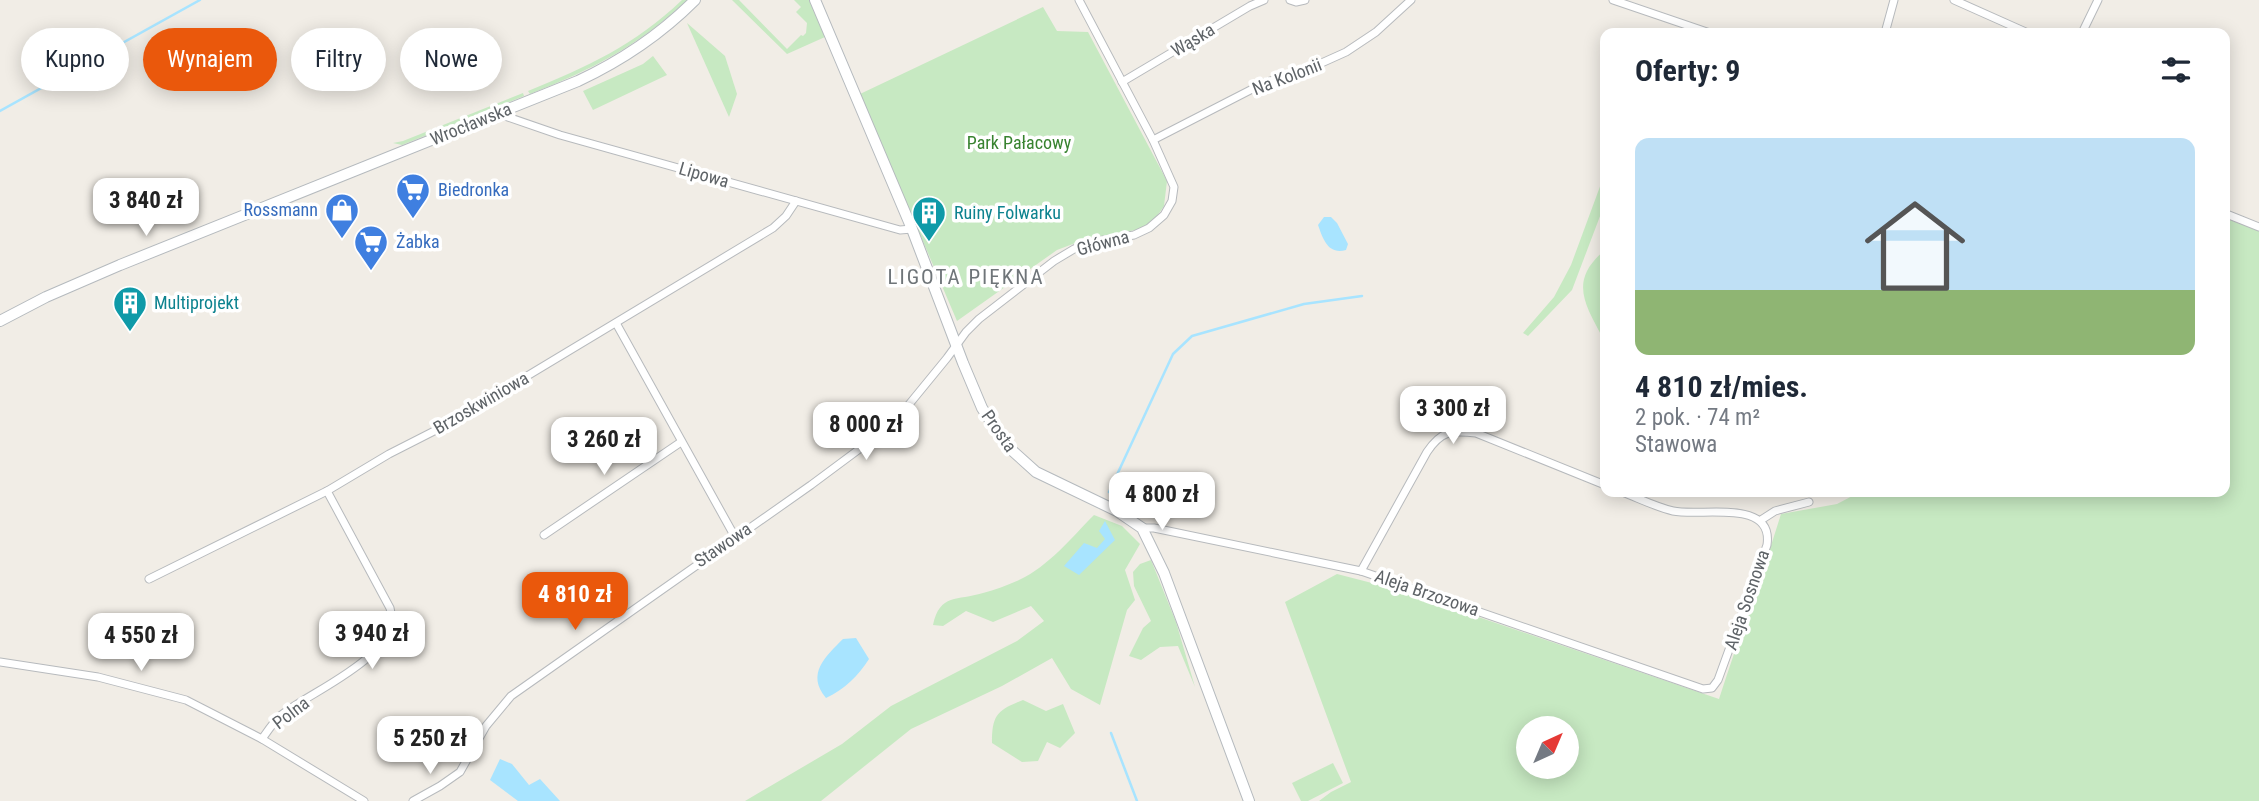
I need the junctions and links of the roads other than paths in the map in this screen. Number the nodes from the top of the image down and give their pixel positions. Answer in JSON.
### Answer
{"nodes":[{"id":1,"x":695,"y":0,"type":"edge"},
{"id":2,"x":815,"y":0,"type":"edge"},
{"id":3,"x":1079,"y":0,"type":"edge"},
{"id":4,"x":1264,"y":0,"type":"edge"},
{"id":5,"x":1290,"y":0,"type":"edge"},
{"id":6,"x":1305,"y":0,"type":"edge"},
{"id":7,"x":1411,"y":0,"type":"edge"},
{"id":8,"x":1613,"y":0,"type":"edge"},
{"id":9,"x":1894,"y":0,"type":"edge"},
{"id":10,"x":1954,"y":0,"type":"edge"},
{"id":11,"x":2098,"y":0,"type":"edge"},
{"id":12,"x":1249,"y":3,"type":"edge"},
{"id":13,"x":1695,"y":28,"type":"edge"},
{"id":14,"x":1886,"y":28,"type":"edge"},
{"id":15,"x":2017,"y":28,"type":"edge"},
{"id":16,"x":2084,"y":28,"type":"edge"},
{"id":17,"x":1122,"y":82,"type":"junction"},
{"id":18,"x":498,"y":113,"type":"junction"},
{"id":19,"x":1153,"y":139,"type":"junction"},
{"id":20,"x":796,"y":201,"type":"junction"},
{"id":21,"x":2230,"y":216,"type":"edge"},
{"id":22,"x":2259,"y":226,"type":"edge"},
{"id":23,"x":912,"y":229,"type":"junction"},
{"id":24,"x":0,"y":321,"type":"edge"},
{"id":25,"x":616,"y":323,"type":"junction"},
{"id":26,"x":956,"y":345,"type":"junction"},
{"id":27,"x":681,"y":442,"type":"junction"},
{"id":28,"x":1600,"y":483,"type":"edge"},
{"id":29,"x":327,"y":491,"type":"junction"},
{"id":30,"x":1635,"y":497,"type":"edge"},
{"id":31,"x":1809,"y":502,"type":"dead end"},
{"id":32,"x":1761,"y":520,"type":"junction"},
{"id":33,"x":1142,"y":528,"type":"junction"},
{"id":34,"x":544,"y":535,"type":"dead end"},
{"id":35,"x":735,"y":537,"type":"junction"},
{"id":36,"x":1360,"y":570,"type":"junction"},
{"id":37,"x":149,"y":579,"type":"dead end"},
{"id":38,"x":0,"y":662,"type":"edge"},
{"id":39,"x":1703,"y":689,"type":"joint"},
{"id":40,"x":262,"y":739,"type":"junction"},
{"id":41,"x":363,"y":801,"type":"edge"},
{"id":42,"x":413,"y":801,"type":"edge"},
{"id":43,"x":1248,"y":801,"type":"edge"}],
"edges":[{"from":1,"to":18,"type":"street","name":"Wrocławska"},
{"from":2,"to":23,"type":"street","name":"Prosta"},
{"from":3,"to":17,"type":"street","name":"Główna"},
{"from":4,"to":12,"type":"street","name":"Wąska"},
{"from":5,"to":6,"type":"street"},
{"from":7,"to":19,"type":"street","name":"Na Kolonii"},
{"from":8,"to":13,"type":"street"},
{"from":9,"to":14,"type":"street"},
{"from":10,"to":15,"type":"street"},
{"from":11,"to":16,"type":"street"},
{"from":12,"to":17,"type":"street","name":"Wąska"},
{"from":17,"to":19,"type":"street","name":"Główna"},
{"from":18,"to":20,"type":"street","name":"Lipowa"},
{"from":18,"to":24,"type":"street","name":"Wrocławska"},
{"from":19,"to":26,"type":"street","name":"Główna"},
{"from":20,"to":23,"type":"street","name":"Lipowa"},
{"from":20,"to":25,"type":"street","name":"Brzoskwiniowa"},
{"from":21,"to":22,"type":"street"},
{"from":23,"to":26,"type":"street","name":"Prosta"},
{"from":25,"to":27,"type":"street"},
{"from":25,"to":29,"type":"street","name":"Brzoskwiniowa"},
{"from":26,"to":33,"type":"street","name":"Prosta"},
{"from":26,"to":35,"type":"street","name":"Stawowa"},
{"from":27,"to":34,"type":"street"},
{"from":27,"to":35,"type":"street"},
{"from":28,"to":36,"type":"street"},
{"from":29,"to":37,"type":"street","name":"Brzoskwiniowa"},
{"from":29,"to":40,"type":"street","name":"Polna"},
{"from":30,"to":32,"type":"street"},
{"from":31,"to":32,"type":"street"},
{"from":32,"to":39,"type":"street","name":"Aleja Sosnowa"},
{"from":33,"to":36,"type":"street","name":"Aleja Brzozowa"},
{"from":33,"to":43,"type":"street"},
{"from":35,"to":42,"type":"street","name":"Stawowa"},
{"from":36,"to":39,"type":"street","name":"Aleja Brzozowa"},
{"from":38,"to":40,"type":"street"},
{"from":40,"to":41,"type":"street","name":"Polna"}]}
